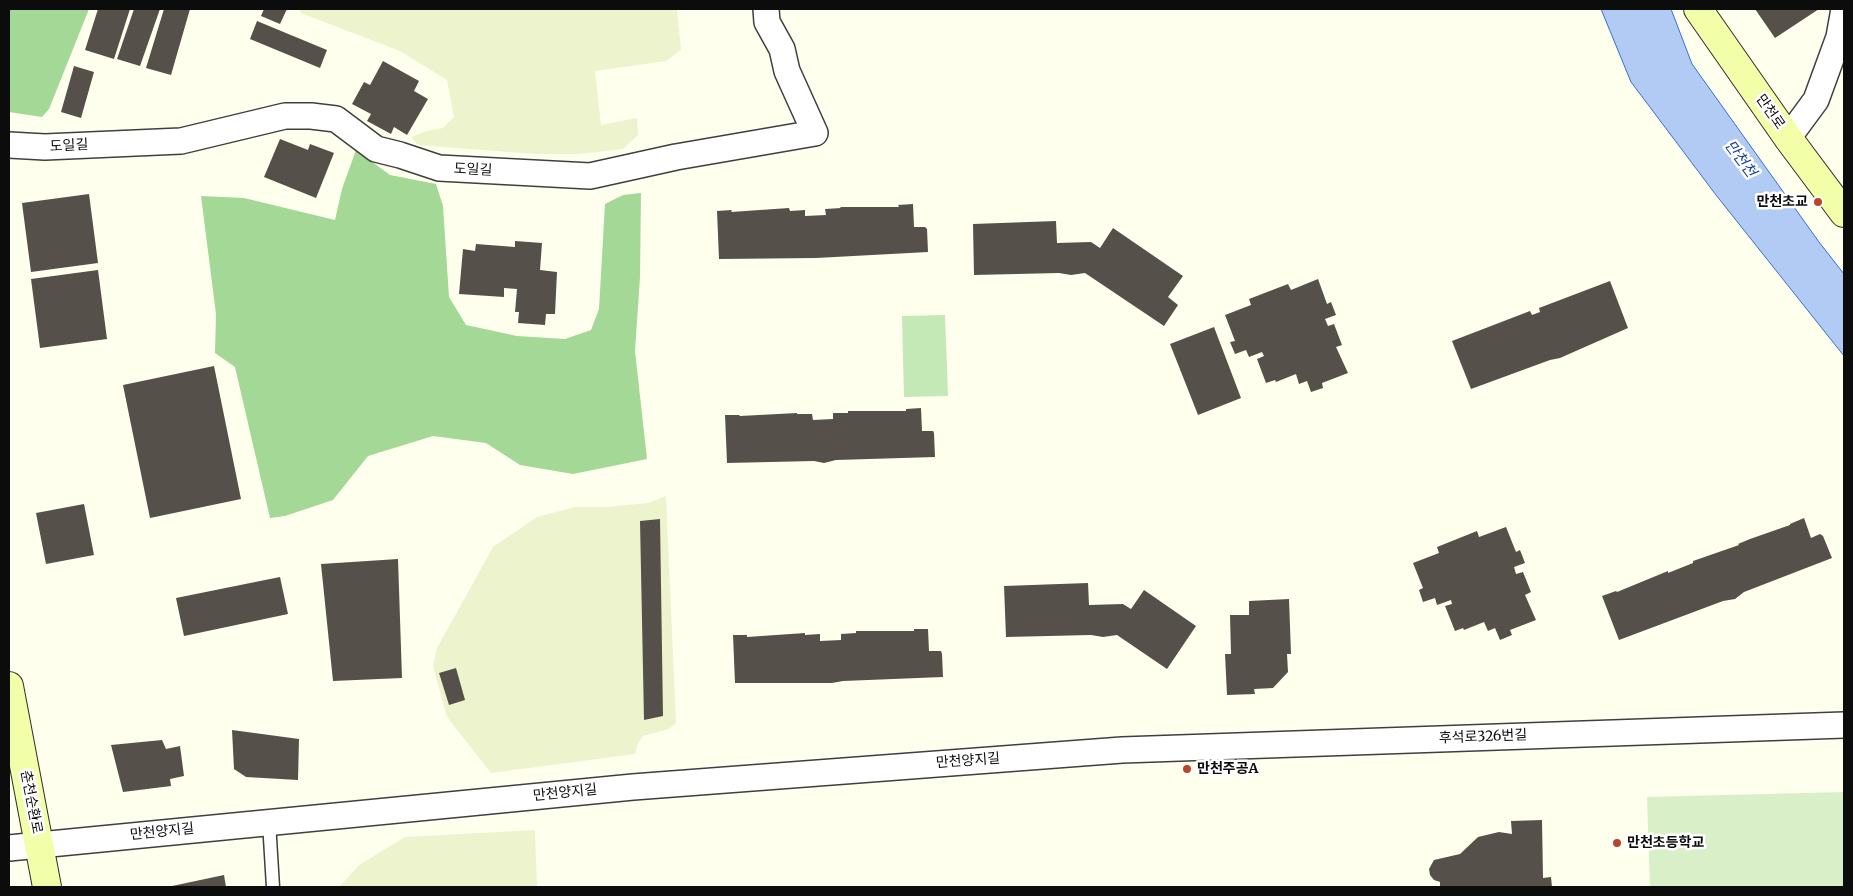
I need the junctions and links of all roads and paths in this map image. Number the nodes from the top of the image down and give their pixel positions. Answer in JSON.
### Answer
{"nodes":[{"id":1,"x":766,"y":9,"type":"edge"},
{"id":2,"x":1698,"y":9,"type":"edge"},
{"id":3,"x":1844,"y":10,"type":"edge"},
{"id":4,"x":1788,"y":138,"type":"junction"},
{"id":5,"x":9,"y":145,"type":"edge"},
{"id":6,"x":1844,"y":213,"type":"edge"},
{"id":7,"x":9,"y":686,"type":"edge"},
{"id":8,"x":1844,"y":726,"type":"edge"},
{"id":9,"x":1122,"y":750,"type":"joint"},
{"id":10,"x":269,"y":822,"type":"junction"},
{"id":11,"x":40,"y":844,"type":"junction"},
{"id":12,"x":9,"y":848,"type":"edge"},
{"id":13,"x":47,"y":887,"type":"edge"},
{"id":14,"x":274,"y":887,"type":"edge"}],
"edges":[{"from":1,"to":5,"type":"street","name":"도일길"},
{"from":2,"to":4,"type":"street","name":"만천로"},
{"from":3,"to":4,"type":"street"},
{"from":4,"to":6,"type":"street","name":"만천로"},
{"from":7,"to":11,"type":"street","name":"춘천순환로"},
{"from":8,"to":9,"type":"street","name":"후석로326번길"},
{"from":9,"to":10,"type":"street","name":"만천양지길"},
{"from":10,"to":11,"type":"street","name":"만천양지길"},
{"from":10,"to":14,"type":"lane"},
{"from":11,"to":12,"type":"street","name":"만천양지길"},
{"from":11,"to":13,"type":"street","name":"춘천순환로"}]}
